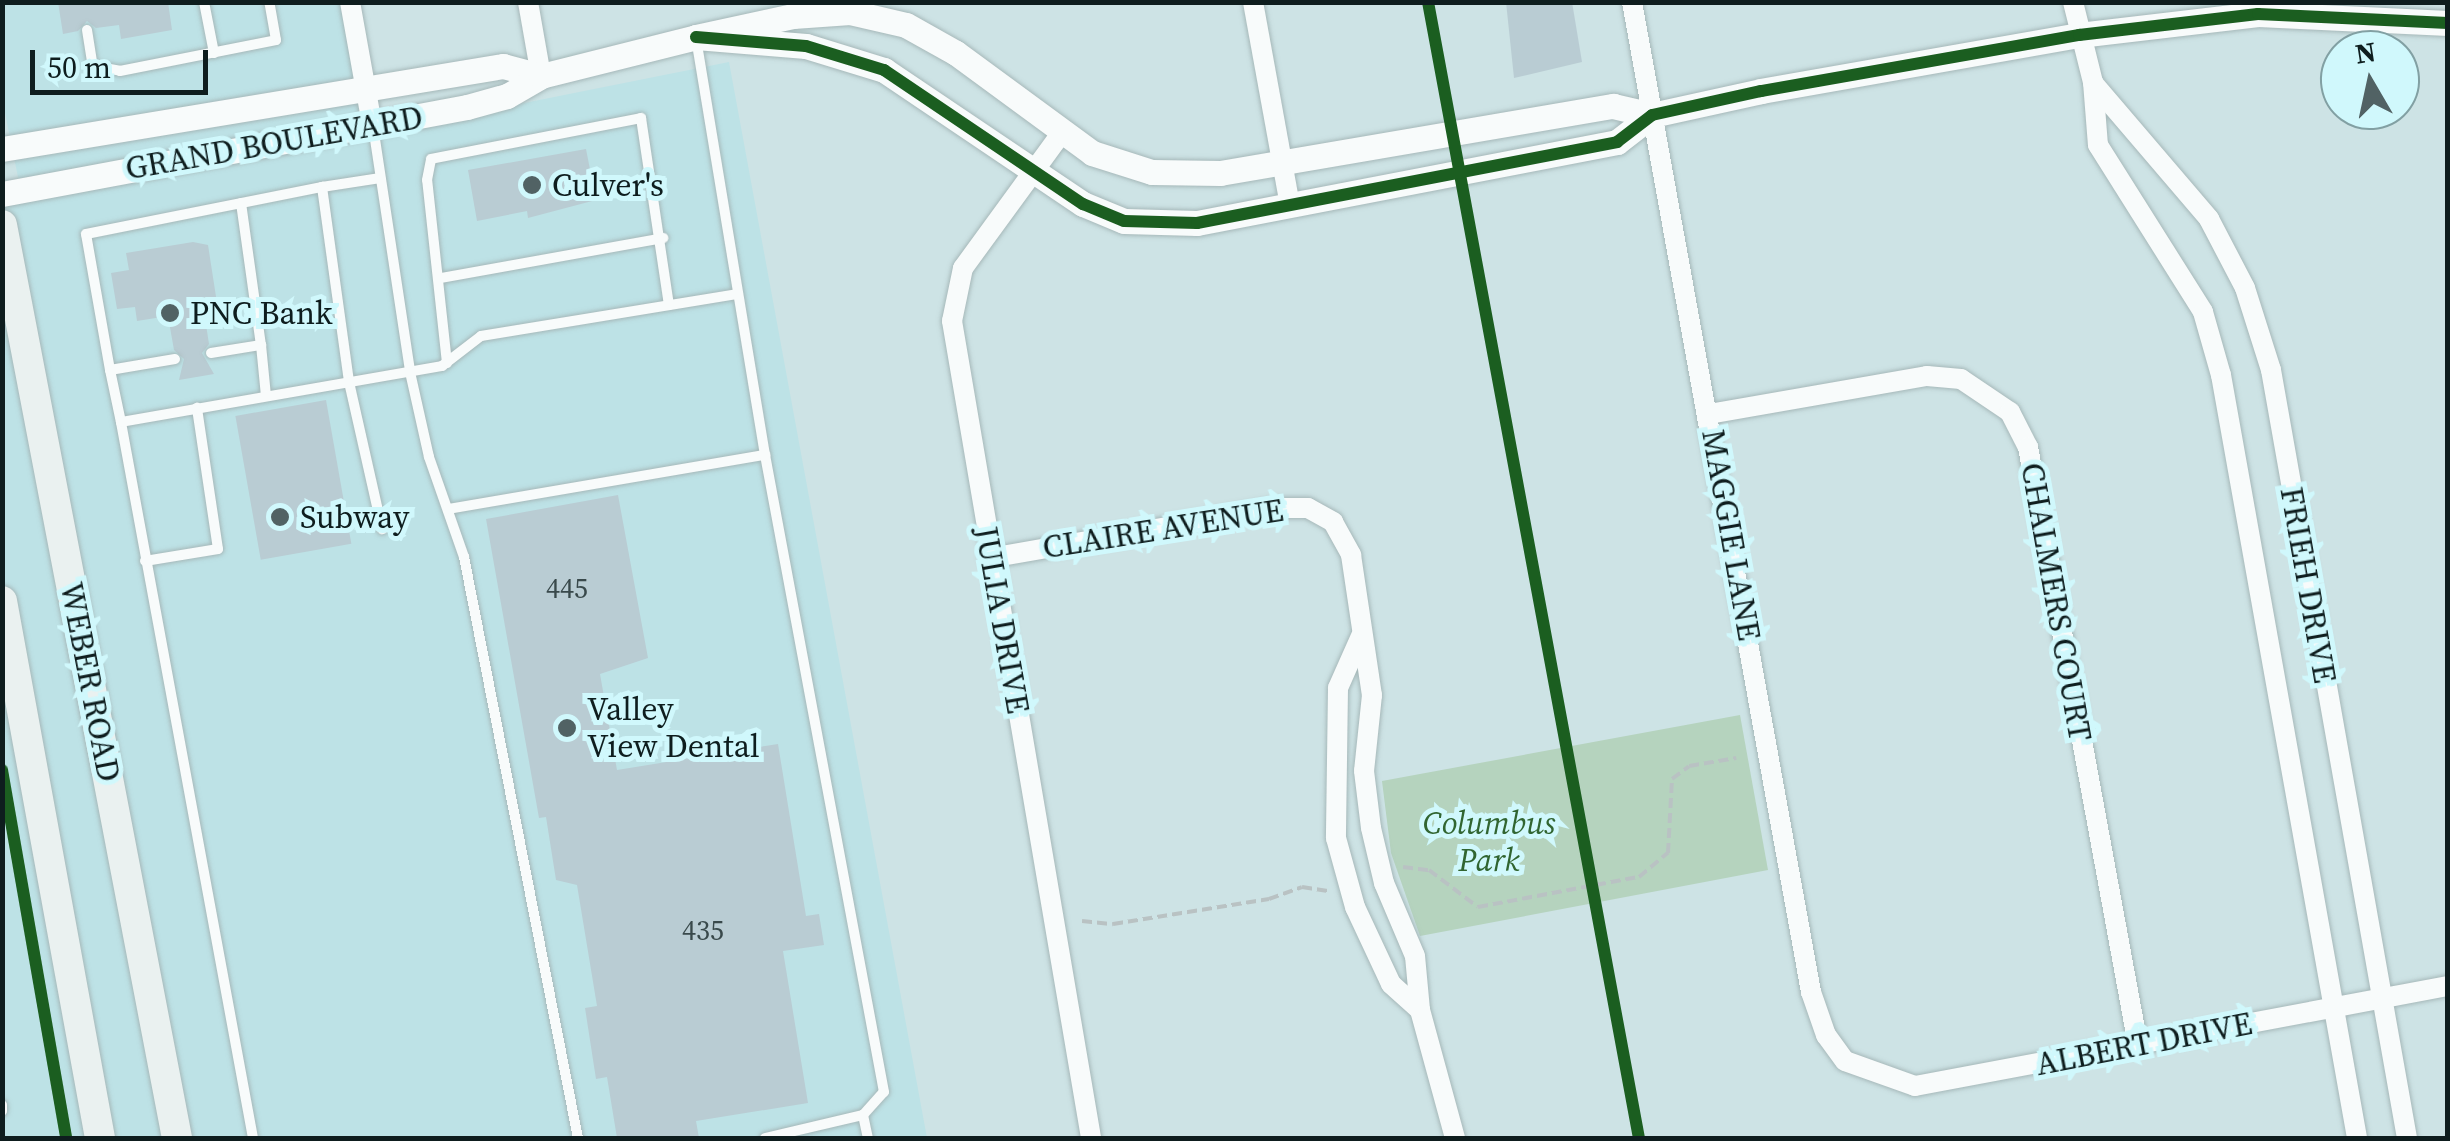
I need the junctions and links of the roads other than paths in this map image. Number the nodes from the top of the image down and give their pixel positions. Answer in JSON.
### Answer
{"nodes":[{"id":1,"x":204,"y":2,"type":"edge"},
{"id":2,"x":269,"y":2,"type":"edge"},
{"id":3,"x":350,"y":2,"type":"edge"},
{"id":4,"x":528,"y":2,"type":"edge"},
{"id":5,"x":1253,"y":2,"type":"edge"},
{"id":6,"x":1632,"y":2,"type":"edge"},
{"id":7,"x":2073,"y":2,"type":"edge"},
{"id":8,"x":2363,"y":12,"type":"edge"},
{"id":9,"x":2448,"y":23,"type":"edge"},
{"id":10,"x":87,"y":30,"type":"dead end"},
{"id":11,"x":2078,"y":35,"type":"junction"},
{"id":12,"x":696,"y":36,"type":"junction"},
{"id":13,"x":214,"y":52,"type":"junction"},
{"id":14,"x":541,"y":76,"type":"junction"},
{"id":15,"x":2092,"y":82,"type":"junction"},
{"id":16,"x":366,"y":86,"type":"junction"},
{"id":17,"x":1652,"y":116,"type":"junction"},
{"id":18,"x":372,"y":124,"type":"junction"},
{"id":19,"x":1062,"y":131,"type":"junction"},
{"id":20,"x":2,"y":148,"type":"edge"},
{"id":21,"x":1282,"y":162,"type":"junction"},
{"id":22,"x":1028,"y":172,"type":"junction"},
{"id":23,"x":380,"y":178,"type":"junction"},
{"id":24,"x":322,"y":187,"type":"junction"},
{"id":25,"x":2,"y":194,"type":"edge"},
{"id":26,"x":241,"y":203,"type":"junction"},
{"id":27,"x":1290,"y":206,"type":"junction"},
{"id":28,"x":2,"y":225,"type":"edge"},
{"id":29,"x":663,"y":238,"type":"junction"},
{"id":30,"x":441,"y":278,"type":"junction"},
{"id":31,"x":737,"y":294,"type":"junction"},
{"id":32,"x":669,"y":305,"type":"junction"},
{"id":33,"x":261,"y":345,"type":"junction"},
{"id":34,"x":211,"y":353,"type":"dead end"},
{"id":35,"x":176,"y":359,"type":"dead end"},
{"id":36,"x":447,"y":363,"type":"junction"},
{"id":37,"x":110,"y":370,"type":"junction"},
{"id":38,"x":410,"y":372,"type":"junction"},
{"id":39,"x":350,"y":382,"type":"junction"},
{"id":40,"x":266,"y":396,"type":"junction"},
{"id":41,"x":197,"y":408,"type":"junction"},
{"id":42,"x":1709,"y":414,"type":"junction"},
{"id":43,"x":120,"y":422,"type":"junction"},
{"id":44,"x":765,"y":455,"type":"junction"},
{"id":45,"x":448,"y":509,"type":"junction"},
{"id":46,"x":382,"y":528,"type":"dead end"},
{"id":47,"x":990,"y":558,"type":"junction"},
{"id":48,"x":145,"y":561,"type":"junction"},
{"id":49,"x":2,"y":601,"type":"edge"},
{"id":50,"x":1361,"y":636,"type":"junction"},
{"id":51,"x":10,"y":680,"type":"edge"},
{"id":52,"x":2448,"y":986,"type":"edge"},
{"id":53,"x":2380,"y":999,"type":"junction"},
{"id":54,"x":2334,"y":1008,"type":"junction"},
{"id":55,"x":1420,"y":1010,"type":"junction"},
{"id":56,"x":2138,"y":1045,"type":"junction"},
{"id":57,"x":1845,"y":1061,"type":"joint"},
{"id":58,"x":863,"y":1115,"type":"junction"},
{"id":59,"x":100,"y":1138,"type":"edge"},
{"id":60,"x":177,"y":1138,"type":"edge"},
{"id":61,"x":253,"y":1138,"type":"edge"},
{"id":62,"x":578,"y":1138,"type":"edge"},
{"id":63,"x":764,"y":1138,"type":"edge"},
{"id":64,"x":868,"y":1138,"type":"edge"},
{"id":65,"x":1091,"y":1138,"type":"edge"},
{"id":66,"x":1455,"y":1138,"type":"edge"},
{"id":67,"x":2357,"y":1138,"type":"edge"},
{"id":68,"x":2407,"y":1138,"type":"edge"}],
"edges":[{"from":1,"to":13,"type":"lane"},
{"from":2,"to":13,"type":"lane"},
{"from":3,"to":16,"type":"street"},
{"from":4,"to":14,"type":"street"},
{"from":5,"to":21,"type":"street"},
{"from":6,"to":17,"type":"street","name":"MAGGIE LANE"},
{"from":7,"to":11,"type":"street","name":"FRIEH DRIVE"},
{"from":8,"to":9,"type":"street","name":"GRAND BOULEVARD"},
{"from":8,"to":11,"type":"street","name":"GRAND BOULEVARD"},
{"from":10,"to":13,"type":"lane"},
{"from":11,"to":15,"type":"street","name":"FRIEH DRIVE"},
{"from":11,"to":17,"type":"street","name":"GRAND BOULEVARD"},
{"from":12,"to":14,"type":"street","name":"GRAND BOULEVARD"},
{"from":12,"to":19,"type":"street","name":"GRAND BOULEVARD"},
{"from":12,"to":22,"type":"street","name":"GRAND BOULEVARD"},
{"from":12,"to":31,"type":"lane"},
{"from":14,"to":16,"type":"street","name":"GRAND BOULEVARD"},
{"from":14,"to":18,"type":"street","name":"GRAND BOULEVARD"},
{"from":15,"to":53,"type":"street","name":"FRIEH DRIVE"},
{"from":15,"to":54,"type":"street","name":"FRIEH DRIVE"},
{"from":16,"to":18,"type":"street"},
{"from":16,"to":20,"type":"street","name":"GRAND BOULEVARD"},
{"from":17,"to":21,"type":"street","name":"GRAND BOULEVARD"},
{"from":17,"to":27,"type":"street","name":"GRAND BOULEVARD"},
{"from":17,"to":42,"type":"street","name":"MAGGIE LANE"},
{"from":18,"to":23,"type":"lane"},
{"from":18,"to":25,"type":"street","name":"GRAND BOULEVARD"},
{"from":19,"to":21,"type":"street","name":"GRAND BOULEVARD"},
{"from":19,"to":22,"type":"street","name":"JULIA DRIVE"},
{"from":21,"to":27,"type":"street"},
{"from":22,"to":27,"type":"street","name":"GRAND BOULEVARD"},
{"from":22,"to":47,"type":"street","name":"JULIA DRIVE"},
{"from":23,"to":24,"type":"lane"},
{"from":23,"to":38,"type":"lane"},
{"from":24,"to":26,"type":"lane"},
{"from":24,"to":39,"type":"lane"},
{"from":26,"to":33,"type":"lane"},
{"from":26,"to":37,"type":"lane"},
{"from":28,"to":60,"type":"main road","name":"WEBER ROAD"},
{"from":29,"to":30,"type":"lane"},
{"from":29,"to":30,"type":"lane"},
{"from":29,"to":32,"type":"lane"},
{"from":30,"to":36,"type":"lane"},
{"from":31,"to":32,"type":"lane"},
{"from":31,"to":44,"type":"lane"},
{"from":32,"to":36,"type":"lane"},
{"from":33,"to":34,"type":"lane"},
{"from":33,"to":40,"type":"lane"},
{"from":35,"to":37,"type":"lane"},
{"from":36,"to":38,"type":"lane"},
{"from":37,"to":43,"type":"lane"},
{"from":38,"to":39,"type":"lane"},
{"from":38,"to":45,"type":"lane"},
{"from":39,"to":40,"type":"lane"},
{"from":39,"to":46,"type":"lane"},
{"from":40,"to":41,"type":"lane"},
{"from":41,"to":43,"type":"lane"},
{"from":41,"to":48,"type":"lane"},
{"from":42,"to":56,"type":"street","name":"CHALMERS COURT"},
{"from":42,"to":57,"type":"street","name":"MAGGIE LANE"},
{"from":43,"to":48,"type":"lane"},
{"from":44,"to":45,"type":"lane"},
{"from":44,"to":58,"type":"lane"},
{"from":45,"to":62,"type":"lane"},
{"from":47,"to":50,"type":"street","name":"CLAIRE AVENUE"},
{"from":47,"to":65,"type":"street","name":"JULIA DRIVE"},
{"from":48,"to":61,"type":"lane"},
{"from":49,"to":51,"type":"main road"},
{"from":50,"to":55,"type":"street","name":"CLAIRE AVENUE"},
{"from":50,"to":55,"type":"street","name":"CLAIRE AVENUE"},
{"from":51,"to":59,"type":"main road"},
{"from":52,"to":53,"type":"street","name":"ALBERT DRIVE"},
{"from":53,"to":54,"type":"street","name":"ALBERT DRIVE"},
{"from":53,"to":68,"type":"street","name":"FRIEH DRIVE"},
{"from":54,"to":56,"type":"street","name":"ALBERT DRIVE"},
{"from":54,"to":67,"type":"street","name":"FRIEH DRIVE"},
{"from":55,"to":66,"type":"street","name":"CLAIRE AVENUE"},
{"from":56,"to":57,"type":"street","name":"ALBERT DRIVE"},
{"from":58,"to":63,"type":"lane"},
{"from":58,"to":64,"type":"lane"}]}
